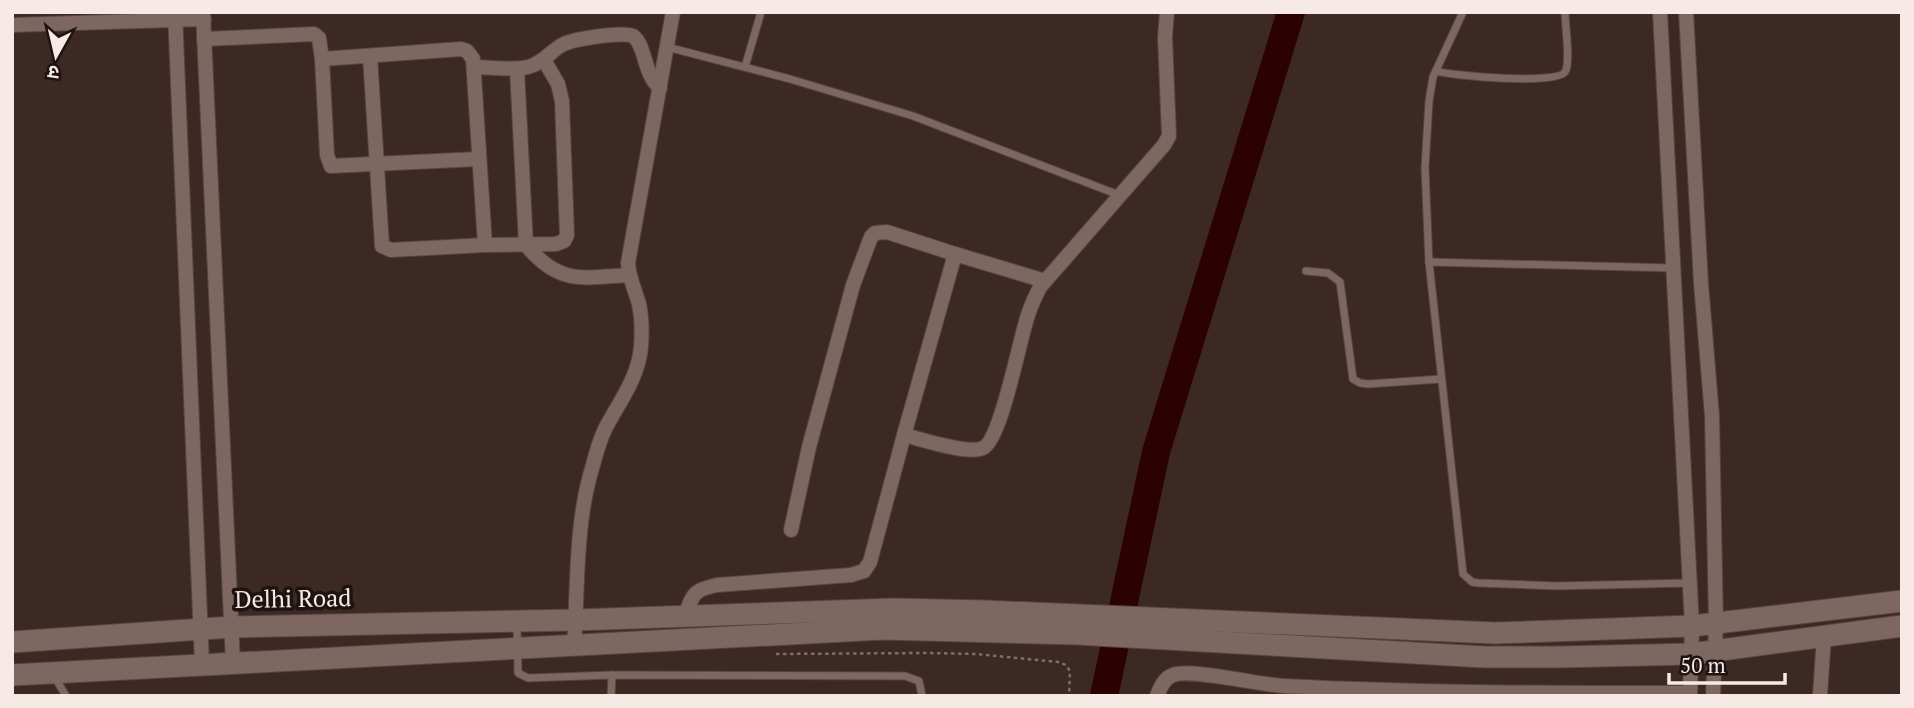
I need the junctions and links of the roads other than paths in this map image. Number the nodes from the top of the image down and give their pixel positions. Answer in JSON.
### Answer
{"nodes":[{"id":1,"x":673,"y":12,"type":"edge"},
{"id":2,"x":761,"y":12,"type":"edge"},
{"id":3,"x":1167,"y":12,"type":"edge"},
{"id":4,"x":1463,"y":12,"type":"edge"},
{"id":5,"x":1565,"y":12,"type":"edge"},
{"id":6,"x":1660,"y":12,"type":"edge"},
{"id":7,"x":1686,"y":12,"type":"edge"},
{"id":8,"x":175,"y":16,"type":"edge"},
{"id":9,"x":203,"y":16,"type":"edge"},
{"id":10,"x":12,"y":25,"type":"edge"},
{"id":11,"x":204,"y":39,"type":"junction"},
{"id":12,"x":667,"y":47,"type":"junction"},
{"id":13,"x":370,"y":56,"type":"junction"},
{"id":14,"x":321,"y":59,"type":"junction"},
{"id":15,"x":544,"y":60,"type":"junction"},
{"id":16,"x":474,"y":67,"type":"junction"},
{"id":17,"x":745,"y":67,"type":"junction"},
{"id":18,"x":517,"y":69,"type":"junction"},
{"id":19,"x":1436,"y":71,"type":"junction"},
{"id":20,"x":660,"y":88,"type":"junction"},
{"id":21,"x":478,"y":159,"type":"junction"},
{"id":22,"x":376,"y":165,"type":"junction"},
{"id":23,"x":1120,"y":195,"type":"junction"},
{"id":24,"x":526,"y":245,"type":"junction"},
{"id":25,"x":485,"y":246,"type":"junction"},
{"id":26,"x":955,"y":254,"type":"junction"},
{"id":27,"x":1429,"y":262,"type":"junction"},
{"id":28,"x":1674,"y":268,"type":"junction"},
{"id":29,"x":1306,"y":271,"type":"dead end"},
{"id":30,"x":629,"y":275,"type":"junction"},
{"id":31,"x":1045,"y":281,"type":"junction"},
{"id":32,"x":1441,"y":379,"type":"junction"},
{"id":33,"x":904,"y":435,"type":"junction"},
{"id":34,"x":791,"y":530,"type":"dead end"},
{"id":35,"x":1690,"y":583,"type":"junction"},
{"id":36,"x":1902,"y":601,"type":"edge"},
{"id":37,"x":685,"y":616,"type":"junction"},
{"id":38,"x":575,"y":620,"type":"junction"},
{"id":39,"x":517,"y":621,"type":"junction"},
{"id":40,"x":1078,"y":624,"type":"junction"},
{"id":41,"x":1716,"y":624,"type":"junction"},
{"id":42,"x":1902,"y":625,"type":"edge"},
{"id":43,"x":232,"y":626,"type":"junction"},
{"id":44,"x":1692,"y":626,"type":"junction"},
{"id":45,"x":200,"y":629,"type":"junction"},
{"id":46,"x":1824,"y":636,"type":"junction"},
{"id":47,"x":12,"y":642,"type":"edge"},
{"id":48,"x":574,"y":645,"type":"junction"},
{"id":49,"x":517,"y":648,"type":"junction"},
{"id":50,"x":1715,"y":650,"type":"junction"},
{"id":51,"x":1691,"y":654,"type":"junction"},
{"id":52,"x":233,"y":663,"type":"junction"},
{"id":53,"x":202,"y":664,"type":"junction"},
{"id":54,"x":52,"y":673,"type":"junction"},
{"id":55,"x":12,"y":675,"type":"edge"},
{"id":56,"x":612,"y":675,"type":"junction"},
{"id":57,"x":1690,"y":694,"type":"edge"},
{"id":58,"x":1557,"y":695,"type":"edge"},
{"id":59,"x":66,"y":696,"type":"edge"},
{"id":60,"x":611,"y":696,"type":"edge"},
{"id":61,"x":922,"y":696,"type":"edge"},
{"id":62,"x":1157,"y":696,"type":"edge"},
{"id":63,"x":1713,"y":696,"type":"edge"},
{"id":64,"x":1820,"y":696,"type":"edge"}],
"edges":[{"from":1,"to":12,"type":"street"},
{"from":2,"to":17,"type":"lane"},
{"from":3,"to":23,"type":"street"},
{"from":4,"to":19,"type":"lane"},
{"from":5,"to":19,"type":"lane"},
{"from":6,"to":28,"type":"street"},
{"from":7,"to":41,"type":"street"},
{"from":8,"to":9,"type":"street"},
{"from":8,"to":10,"type":"street"},
{"from":8,"to":45,"type":"street"},
{"from":9,"to":11,"type":"street"},
{"from":11,"to":14,"type":"street"},
{"from":11,"to":43,"type":"street"},
{"from":12,"to":17,"type":"lane"},
{"from":12,"to":20,"type":"street"},
{"from":13,"to":14,"type":"street"},
{"from":13,"to":16,"type":"street"},
{"from":13,"to":22,"type":"street"},
{"from":14,"to":22,"type":"street"},
{"from":15,"to":18,"type":"street"},
{"from":15,"to":20,"type":"street"},
{"from":15,"to":24,"type":"street"},
{"from":16,"to":18,"type":"street"},
{"from":16,"to":21,"type":"street"},
{"from":17,"to":23,"type":"lane"},
{"from":18,"to":24,"type":"street"},
{"from":19,"to":27,"type":"lane"},
{"from":20,"to":30,"type":"street"},
{"from":21,"to":22,"type":"street"},
{"from":21,"to":25,"type":"street"},
{"from":22,"to":25,"type":"street"},
{"from":23,"to":31,"type":"street"},
{"from":24,"to":25,"type":"street"},
{"from":24,"to":30,"type":"street"},
{"from":26,"to":31,"type":"street"},
{"from":26,"to":33,"type":"street"},
{"from":26,"to":34,"type":"street"},
{"from":27,"to":28,"type":"lane"},
{"from":27,"to":32,"type":"lane"},
{"from":28,"to":35,"type":"street"},
{"from":29,"to":32,"type":"lane"},
{"from":30,"to":38,"type":"street"},
{"from":31,"to":33,"type":"street"},
{"from":32,"to":35,"type":"lane"},
{"from":33,"to":37,"type":"street"},
{"from":35,"to":44,"type":"street"},
{"from":36,"to":41,"type":"main road"},
{"from":37,"to":38,"type":"main road","name":"Delhi Road"},
{"from":37,"to":40,"type":"main road","name":"Delhi Road"},
{"from":38,"to":39,"type":"main road","name":"Delhi Road"},
{"from":38,"to":48,"type":"street"},
{"from":39,"to":43,"type":"main road","name":"Delhi Road"},
{"from":39,"to":49,"type":"lane"},
{"from":40,"to":44,"type":"main road"},
{"from":40,"to":48,"type":"main road"},
{"from":40,"to":51,"type":"main road"},
{"from":41,"to":44,"type":"main road"},
{"from":41,"to":50,"type":"street"},
{"from":42,"to":46,"type":"main road"},
{"from":43,"to":45,"type":"main road","name":"Delhi Road"},
{"from":43,"to":52,"type":"street"},
{"from":44,"to":51,"type":"street"},
{"from":45,"to":47,"type":"main road","name":"Delhi Road"},
{"from":45,"to":53,"type":"street"},
{"from":46,"to":50,"type":"main road"},
{"from":46,"to":64,"type":"street"},
{"from":48,"to":49,"type":"main road"},
{"from":49,"to":52,"type":"main road"},
{"from":49,"to":56,"type":"lane"},
{"from":50,"to":51,"type":"main road"},
{"from":50,"to":63,"type":"street"},
{"from":51,"to":57,"type":"street"},
{"from":52,"to":53,"type":"main road"},
{"from":53,"to":54,"type":"main road"},
{"from":54,"to":55,"type":"main road"},
{"from":54,"to":59,"type":"lane"},
{"from":56,"to":60,"type":"lane"},
{"from":56,"to":61,"type":"lane"},
{"from":57,"to":58,"type":"street"},
{"from":58,"to":62,"type":"street"}]}
